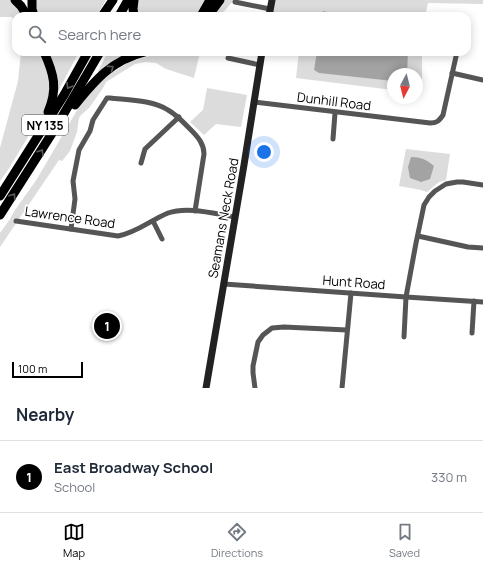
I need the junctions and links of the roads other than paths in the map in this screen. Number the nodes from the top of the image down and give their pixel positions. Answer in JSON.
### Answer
{"nodes":[{"id":1,"x":15,"y":0,"type":"edge"},
{"id":2,"x":32,"y":0,"type":"edge"},
{"id":3,"x":115,"y":0,"type":"edge"},
{"id":4,"x":128,"y":0,"type":"edge"},
{"id":5,"x":134,"y":0,"type":"edge"},
{"id":6,"x":210,"y":0,"type":"edge"},
{"id":7,"x":220,"y":0,"type":"edge"},
{"id":8,"x":272,"y":0,"type":"edge"},
{"id":9,"x":235,"y":2,"type":"dead end"},
{"id":10,"x":25,"y":12,"type":"edge"},
{"id":11,"x":33,"y":12,"type":"edge"},
{"id":12,"x":105,"y":12,"type":"edge"},
{"id":13,"x":110,"y":12,"type":"edge"},
{"id":14,"x":121,"y":12,"type":"edge"},
{"id":15,"x":133,"y":12,"type":"edge"},
{"id":16,"x":203,"y":12,"type":"edge"},
{"id":17,"x":211,"y":12,"type":"edge"},
{"id":18,"x":269,"y":12,"type":"edge"},
{"id":19,"x":46,"y":56,"type":"edge"},
{"id":20,"x":86,"y":56,"type":"edge"},
{"id":21,"x":98,"y":56,"type":"edge"},
{"id":22,"x":133,"y":56,"type":"edge"},
{"id":23,"x":261,"y":56,"type":"edge"},
{"id":24,"x":456,"y":56,"type":"edge"},
{"id":25,"x":228,"y":58,"type":"dead end"},
{"id":26,"x":260,"y":65,"type":"junction"},
{"id":27,"x":452,"y":73,"type":"junction"},
{"id":28,"x":483,"y":80,"type":"edge"},
{"id":29,"x":254,"y":102,"type":"junction"},
{"id":30,"x":335,"y":113,"type":"junction"},
{"id":31,"x":178,"y":117,"type":"junction"},
{"id":32,"x":56,"y":127,"type":"junction"},
{"id":33,"x":41,"y":130,"type":"junction"},
{"id":34,"x":333,"y":139,"type":"dead end"},
{"id":35,"x":141,"y":163,"type":"dead end"},
{"id":36,"x":483,"y":184,"type":"edge"},
{"id":37,"x":0,"y":196,"type":"edge"},
{"id":38,"x":195,"y":211,"type":"junction"},
{"id":39,"x":0,"y":215,"type":"edge"},
{"id":40,"x":235,"y":217,"type":"junction"},
{"id":41,"x":16,"y":221,"type":"dead end"},
{"id":42,"x":153,"y":221,"type":"junction"},
{"id":43,"x":71,"y":229,"type":"junction"},
{"id":44,"x":418,"y":236,"type":"junction"},
{"id":45,"x":162,"y":239,"type":"dead end"},
{"id":46,"x":483,"y":248,"type":"edge"},
{"id":47,"x":224,"y":284,"type":"junction"},
{"id":48,"x":351,"y":293,"type":"junction"},
{"id":49,"x":406,"y":297,"type":"junction"},
{"id":50,"x":474,"y":301,"type":"junction"},
{"id":51,"x":483,"y":302,"type":"edge"},
{"id":52,"x":347,"y":330,"type":"junction"},
{"id":53,"x":472,"y":333,"type":"dead end"},
{"id":54,"x":404,"y":337,"type":"dead end"},
{"id":55,"x":206,"y":388,"type":"edge"},
{"id":56,"x":255,"y":388,"type":"edge"},
{"id":57,"x":342,"y":388,"type":"edge"}],
"edges":[{"from":1,"to":10,"type":"highway"},
{"from":2,"to":11,"type":"highway"},
{"from":3,"to":12,"type":"highway"},
{"from":3,"to":13,"type":"highway"},
{"from":4,"to":14,"type":"highway"},
{"from":5,"to":15,"type":"highway"},
{"from":6,"to":16,"type":"highway"},
{"from":7,"to":17,"type":"highway"},
{"from":8,"to":18,"type":"main road"},
{"from":9,"to":18,"type":"street"},
{"from":19,"to":33,"type":"highway"},
{"from":20,"to":33,"type":"highway","number":"NY 135","one_way":true},
{"from":21,"to":32,"type":"highway","number":"NY 135"},
{"from":32,"to":22,"type":"highway","one_way":true},
{"from":23,"to":26,"type":"main road","name":"Seamans Neck Road"},
{"from":24,"to":27,"type":"street"},
{"from":25,"to":26,"type":"street"},
{"from":26,"to":29,"type":"main road","name":"Seamans Neck Road"},
{"from":27,"to":28,"type":"street"},
{"from":27,"to":30,"type":"street","name":"Dunhill Road"},
{"from":29,"to":30,"type":"street","name":"Dunhill Road"},
{"from":29,"to":40,"type":"main road","name":"Seamans Neck Road"},
{"from":30,"to":34,"type":"street"},
{"from":31,"to":35,"type":"street"},
{"from":31,"to":38,"type":"street"},
{"from":31,"to":43,"type":"street"},
{"from":39,"to":32,"type":"highway","number":"NY 135","one_way":true},
{"from":33,"to":37,"type":"highway","number":"NY 135"},
{"from":36,"to":44,"type":"street"},
{"from":38,"to":40,"type":"street","name":"Lawrence Road"},
{"from":38,"to":42,"type":"street","name":"Lawrence Road"},
{"from":40,"to":47,"type":"main road","name":"Seamans Neck Road"},
{"from":41,"to":43,"type":"street","name":"Lawrence Road"},
{"from":42,"to":43,"type":"street","name":"Lawrence Road"},
{"from":42,"to":45,"type":"street"},
{"from":44,"to":46,"type":"street"},
{"from":44,"to":49,"type":"street"},
{"from":47,"to":48,"type":"street","name":"Hunt Road"},
{"from":47,"to":55,"type":"main road","name":"Seamans Neck Road"},
{"from":48,"to":49,"type":"street","name":"Hunt Road"},
{"from":48,"to":52,"type":"street"},
{"from":49,"to":50,"type":"street","name":"Hunt Road"},
{"from":49,"to":54,"type":"street"},
{"from":50,"to":51,"type":"street","name":"Hunt Road"},
{"from":50,"to":53,"type":"street"},
{"from":52,"to":56,"type":"street"},
{"from":52,"to":57,"type":"street"}]}
